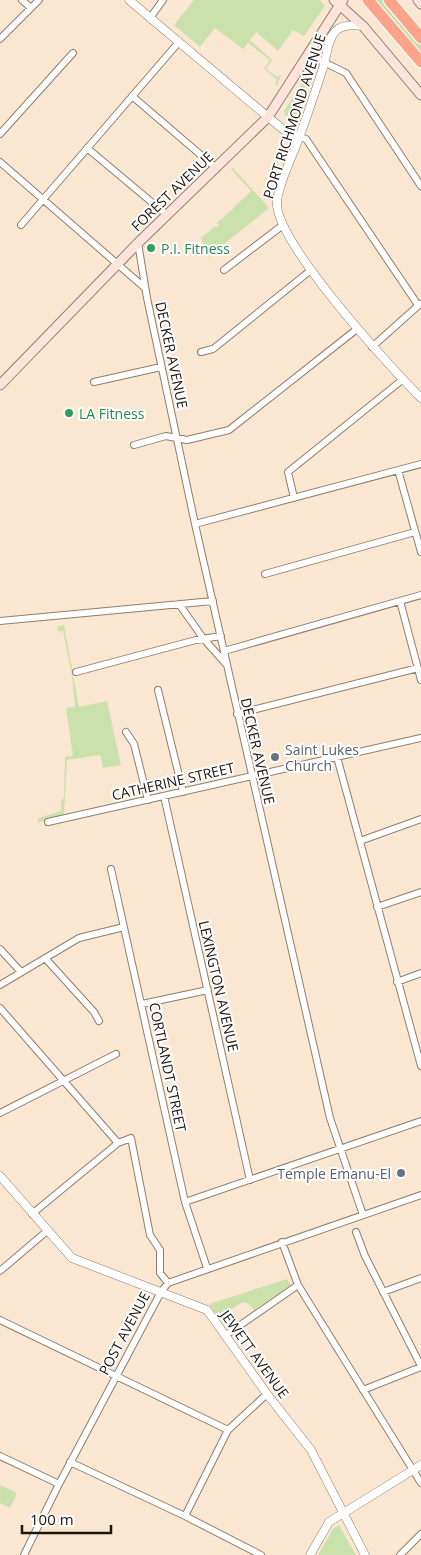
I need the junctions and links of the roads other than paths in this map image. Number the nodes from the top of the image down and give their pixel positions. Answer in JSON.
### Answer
{"nodes":[{"id":1,"x":22,"y":0,"type":"edge"},
{"id":2,"x":39,"y":0,"type":"edge"},
{"id":3,"x":130,"y":0,"type":"edge"},
{"id":4,"x":163,"y":0,"type":"edge"},
{"id":5,"x":368,"y":0,"type":"edge"},
{"id":6,"x":389,"y":0,"type":"edge"},
{"id":7,"x":418,"y":0,"type":"edge"},
{"id":8,"x":339,"y":2,"type":"edge"},
{"id":9,"x":421,"y":4,"type":"edge"},
{"id":10,"x":31,"y":8,"type":"junction"},
{"id":11,"x":150,"y":18,"type":"junction"},
{"id":12,"x":363,"y":26,"type":"junction"},
{"id":13,"x":421,"y":38,"type":"edge"},
{"id":14,"x":0,"y":39,"type":"edge"},
{"id":15,"x":179,"y":42,"type":"junction"},
{"id":16,"x":73,"y":53,"type":"dead end"},
{"id":17,"x":309,"y":54,"type":"junction"},
{"id":18,"x":325,"y":62,"type":"junction"},
{"id":19,"x":421,"y":62,"type":"edge"},
{"id":20,"x":421,"y":95,"type":"edge"},
{"id":21,"x":132,"y":96,"type":"junction"},
{"id":22,"x":268,"y":117,"type":"junction"},
{"id":23,"x":0,"y":134,"type":"edge"},
{"id":24,"x":300,"y":137,"type":"junction"},
{"id":25,"x":87,"y":148,"type":"junction"},
{"id":26,"x":0,"y":162,"type":"edge"},
{"id":27,"x":216,"y":168,"type":"junction"},
{"id":28,"x":421,"y":186,"type":"edge"},
{"id":29,"x":44,"y":199,"type":"junction"},
{"id":30,"x":167,"y":215,"type":"junction"},
{"id":31,"x":21,"y":225,"type":"dead end"},
{"id":32,"x":283,"y":225,"type":"junction"},
{"id":33,"x":138,"y":243,"type":"junction"},
{"id":34,"x":117,"y":264,"type":"junction"},
{"id":35,"x":224,"y":270,"type":"dead end"},
{"id":36,"x":311,"y":270,"type":"junction"},
{"id":37,"x":146,"y":288,"type":"junction"},
{"id":38,"x":420,"y":304,"type":"edge"},
{"id":39,"x":358,"y":329,"type":"junction"},
{"id":40,"x":372,"y":347,"type":"junction"},
{"id":41,"x":201,"y":352,"type":"dead end"},
{"id":42,"x":161,"y":367,"type":"junction"},
{"id":43,"x":402,"y":380,"type":"junction"},
{"id":44,"x":94,"y":382,"type":"dead end"},
{"id":45,"x":0,"y":385,"type":"edge"},
{"id":46,"x":421,"y":398,"type":"edge"},
{"id":47,"x":177,"y":437,"type":"junction"},
{"id":48,"x":134,"y":445,"type":"dead end"},
{"id":49,"x":421,"y":464,"type":"edge"},
{"id":50,"x":398,"y":470,"type":"junction"},
{"id":51,"x":294,"y":498,"type":"junction"},
{"id":52,"x":195,"y":524,"type":"junction"},
{"id":53,"x":415,"y":532,"type":"junction"},
{"id":54,"x":421,"y":552,"type":"edge"},
{"id":55,"x":266,"y":574,"type":"dead end"},
{"id":56,"x":421,"y":595,"type":"edge"},
{"id":57,"x":213,"y":601,"type":"junction"},
{"id":58,"x":400,"y":601,"type":"junction"},
{"id":59,"x":179,"y":604,"type":"junction"},
{"id":60,"x":0,"y":621,"type":"edge"},
{"id":61,"x":221,"y":636,"type":"junction"},
{"id":62,"x":203,"y":638,"type":"junction"},
{"id":63,"x":224,"y":651,"type":"junction"},
{"id":64,"x":226,"y":664,"type":"junction"},
{"id":65,"x":418,"y":668,"type":"junction"},
{"id":66,"x":76,"y":672,"type":"dead end"},
{"id":67,"x":421,"y":680,"type":"edge"},
{"id":68,"x":158,"y":690,"type":"dead end"},
{"id":69,"x":237,"y":714,"type":"junction"},
{"id":70,"x":126,"y":732,"type":"dead end"},
{"id":71,"x":421,"y":738,"type":"edge"},
{"id":72,"x":337,"y":757,"type":"junction"},
{"id":73,"x":251,"y":776,"type":"junction"},
{"id":74,"x":182,"y":792,"type":"junction"},
{"id":75,"x":164,"y":796,"type":"junction"},
{"id":76,"x":148,"y":800,"type":"junction"},
{"id":77,"x":421,"y":818,"type":"edge"},
{"id":78,"x":48,"y":822,"type":"dead end"},
{"id":79,"x":360,"y":841,"type":"junction"},
{"id":80,"x":111,"y":869,"type":"dead end"},
{"id":81,"x":421,"y":892,"type":"edge"},
{"id":82,"x":378,"y":908,"type":"junction"},
{"id":83,"x":124,"y":927,"type":"junction"},
{"id":84,"x":0,"y":949,"type":"edge"},
{"id":85,"x":45,"y":958,"type":"junction"},
{"id":86,"x":21,"y":972,"type":"junction"},
{"id":87,"x":421,"y":973,"type":"edge"},
{"id":88,"x":398,"y":982,"type":"junction"},
{"id":89,"x":0,"y":985,"type":"edge"},
{"id":90,"x":208,"y":990,"type":"junction"},
{"id":91,"x":142,"y":1004,"type":"junction"},
{"id":92,"x":0,"y":1008,"type":"edge"},
{"id":93,"x":99,"y":1021,"type":"dead end"},
{"id":94,"x":419,"y":1050,"type":"edge"},
{"id":95,"x":116,"y":1054,"type":"dead end"},
{"id":96,"x":421,"y":1066,"type":"edge"},
{"id":97,"x":63,"y":1080,"type":"junction"},
{"id":98,"x":0,"y":1113,"type":"edge"},
{"id":99,"x":421,"y":1121,"type":"edge"},
{"id":100,"x":118,"y":1144,"type":"junction"},
{"id":101,"x":340,"y":1149,"type":"junction"},
{"id":102,"x":0,"y":1176,"type":"edge"},
{"id":103,"x":250,"y":1180,"type":"junction"},
{"id":104,"x":421,"y":1195,"type":"edge"},
{"id":105,"x":185,"y":1202,"type":"junction"},
{"id":106,"x":32,"y":1214,"type":"junction"},
{"id":107,"x":363,"y":1215,"type":"junction"},
{"id":108,"x":47,"y":1230,"type":"junction"},
{"id":109,"x":356,"y":1232,"type":"dead end"},
{"id":110,"x":282,"y":1242,"type":"junction"},
{"id":111,"x":208,"y":1268,"type":"junction"},
{"id":112,"x":0,"y":1271,"type":"edge"},
{"id":113,"x":421,"y":1278,"type":"edge"},
{"id":114,"x":168,"y":1283,"type":"junction"},
{"id":115,"x":298,"y":1285,"type":"junction"},
{"id":116,"x":160,"y":1292,"type":"junction"},
{"id":117,"x":383,"y":1292,"type":"junction"},
{"id":118,"x":0,"y":1320,"type":"edge"},
{"id":119,"x":226,"y":1335,"type":"junction"},
{"id":120,"x":421,"y":1366,"type":"edge"},
{"id":121,"x":116,"y":1376,"type":"junction"},
{"id":122,"x":363,"y":1390,"type":"junction"},
{"id":123,"x":268,"y":1394,"type":"junction"},
{"id":124,"x":228,"y":1430,"type":"junction"},
{"id":125,"x":0,"y":1456,"type":"edge"},
{"id":126,"x":70,"y":1462,"type":"junction"},
{"id":127,"x":421,"y":1466,"type":"edge"},
{"id":128,"x":413,"y":1470,"type":"junction"},
{"id":129,"x":421,"y":1483,"type":"edge"},
{"id":130,"x":59,"y":1484,"type":"junction"},
{"id":131,"x":343,"y":1513,"type":"junction"},
{"id":132,"x":184,"y":1516,"type":"junction"},
{"id":133,"x":421,"y":1534,"type":"edge"},
{"id":134,"x":24,"y":1555,"type":"edge"},
{"id":135,"x":261,"y":1555,"type":"edge"},
{"id":136,"x":310,"y":1555,"type":"edge"},
{"id":137,"x":365,"y":1555,"type":"edge"},
{"id":138,"x":400,"y":1555,"type":"edge"}],
"edges":[{"from":1,"to":10,"type":"street"},
{"from":2,"to":10,"type":"street"},
{"from":3,"to":11,"type":"street"},
{"from":4,"to":11,"type":"street"},
{"from":5,"to":19,"type":"highway"},
{"from":6,"to":13,"type":"highway"},
{"from":7,"to":9,"type":"main road"},
{"from":8,"to":12,"type":"main road"},
{"from":8,"to":17,"type":"main road","name":"FOREST AVENUE"},
{"from":10,"to":14,"type":"street"},
{"from":11,"to":15,"type":"street"},
{"from":12,"to":18,"type":"street","name":"PORT RICHMOND AVENUE"},
{"from":12,"to":20,"type":"main road"},
{"from":15,"to":21,"type":"street"},
{"from":15,"to":22,"type":"street"},
{"from":16,"to":23,"type":"street"},
{"from":17,"to":18,"type":"street"},
{"from":17,"to":22,"type":"main road","name":"FOREST AVENUE"},
{"from":18,"to":24,"type":"street","name":"PORT RICHMOND AVENUE"},
{"from":18,"to":28,"type":"street"},
{"from":21,"to":25,"type":"street"},
{"from":21,"to":27,"type":"street"},
{"from":22,"to":24,"type":"street"},
{"from":22,"to":27,"type":"main road","name":"FOREST AVENUE"},
{"from":24,"to":32,"type":"street","name":"PORT RICHMOND AVENUE"},
{"from":24,"to":38,"type":"street"},
{"from":25,"to":29,"type":"street"},
{"from":25,"to":30,"type":"street"},
{"from":26,"to":29,"type":"street","name":"DECKER AVENUE"},
{"from":27,"to":30,"type":"main road","name":"FOREST AVENUE"},
{"from":29,"to":31,"type":"street"},
{"from":29,"to":34,"type":"street","name":"DECKER AVENUE"},
{"from":30,"to":33,"type":"main road","name":"FOREST AVENUE"},
{"from":32,"to":35,"type":"street"},
{"from":32,"to":36,"type":"street","name":"PORT RICHMOND AVENUE"},
{"from":33,"to":34,"type":"main road","name":"FOREST AVENUE"},
{"from":33,"to":37,"type":"street","name":"DECKER AVENUE"},
{"from":34,"to":37,"type":"street","name":"DECKER AVENUE"},
{"from":34,"to":45,"type":"main road","name":"FOREST AVENUE"},
{"from":36,"to":39,"type":"street","name":"PORT RICHMOND AVENUE"},
{"from":36,"to":41,"type":"street"},
{"from":37,"to":42,"type":"street","name":"DECKER AVENUE"},
{"from":38,"to":40,"type":"street"},
{"from":39,"to":40,"type":"street","name":"PORT RICHMOND AVENUE"},
{"from":39,"to":47,"type":"street"},
{"from":40,"to":43,"type":"street","name":"PORT RICHMOND AVENUE"},
{"from":42,"to":44,"type":"street"},
{"from":42,"to":47,"type":"street","name":"DECKER AVENUE"},
{"from":43,"to":46,"type":"street","name":"PORT RICHMOND AVENUE"},
{"from":43,"to":51,"type":"street"},
{"from":47,"to":48,"type":"street"},
{"from":47,"to":52,"type":"street","name":"DECKER AVENUE"},
{"from":49,"to":50,"type":"street"},
{"from":50,"to":51,"type":"street"},
{"from":50,"to":53,"type":"street"},
{"from":51,"to":52,"type":"street"},
{"from":52,"to":57,"type":"street","name":"DECKER AVENUE"},
{"from":53,"to":54,"type":"street"},
{"from":53,"to":55,"type":"street"},
{"from":56,"to":58,"type":"street"},
{"from":57,"to":59,"type":"street"},
{"from":57,"to":61,"type":"street","name":"DECKER AVENUE"},
{"from":58,"to":63,"type":"street"},
{"from":58,"to":65,"type":"street"},
{"from":59,"to":60,"type":"street"},
{"from":59,"to":62,"type":"street"},
{"from":61,"to":62,"type":"street"},
{"from":61,"to":63,"type":"street","name":"DECKER AVENUE"},
{"from":62,"to":64,"type":"street"},
{"from":62,"to":66,"type":"street"},
{"from":63,"to":64,"type":"street","name":"DECKER AVENUE"},
{"from":64,"to":69,"type":"street","name":"DECKER AVENUE"},
{"from":65,"to":67,"type":"street"},
{"from":65,"to":69,"type":"street"},
{"from":68,"to":74,"type":"street"},
{"from":69,"to":73,"type":"street","name":"DECKER AVENUE"},
{"from":70,"to":76,"type":"street"},
{"from":71,"to":72,"type":"street","name":"CATHERINE STREET"},
{"from":72,"to":73,"type":"street","name":"CATHERINE STREET"},
{"from":72,"to":79,"type":"street"},
{"from":73,"to":74,"type":"street","name":"CATHERINE STREET"},
{"from":73,"to":101,"type":"street","name":"DECKER AVENUE"},
{"from":74,"to":75,"type":"street","name":"CATHERINE STREET"},
{"from":75,"to":76,"type":"street","name":"CATHERINE STREET"},
{"from":75,"to":90,"type":"street","name":"LEXINGTON AVENUE"},
{"from":76,"to":78,"type":"street","name":"CATHERINE STREET"},
{"from":77,"to":79,"type":"street"},
{"from":79,"to":82,"type":"street"},
{"from":80,"to":83,"type":"street","name":"CORTLANDT STREET"},
{"from":81,"to":82,"type":"street"},
{"from":82,"to":88,"type":"street"},
{"from":83,"to":85,"type":"street"},
{"from":83,"to":91,"type":"street","name":"CORTLANDT STREET"},
{"from":84,"to":86,"type":"street"},
{"from":85,"to":86,"type":"street"},
{"from":85,"to":93,"type":"street"},
{"from":86,"to":89,"type":"street"},
{"from":87,"to":88,"type":"street"},
{"from":88,"to":94,"type":"street"},
{"from":90,"to":91,"type":"street"},
{"from":90,"to":103,"type":"street","name":"LEXINGTON AVENUE"},
{"from":91,"to":105,"type":"street","name":"CORTLANDT STREET"},
{"from":92,"to":97,"type":"street"},
{"from":94,"to":96,"type":"street"},
{"from":95,"to":97,"type":"street"},
{"from":97,"to":98,"type":"street"},
{"from":97,"to":100,"type":"street"},
{"from":99,"to":101,"type":"street"},
{"from":100,"to":106,"type":"street"},
{"from":100,"to":114,"type":"street"},
{"from":101,"to":103,"type":"street"},
{"from":101,"to":107,"type":"street","name":"DECKER AVENUE"},
{"from":102,"to":106,"type":"street","name":"JEWETT AVENUE"},
{"from":103,"to":105,"type":"street"},
{"from":104,"to":107,"type":"street","name":"POST AVENUE"},
{"from":105,"to":111,"type":"street","name":"CORTLANDT STREET"},
{"from":106,"to":108,"type":"street","name":"JEWETT AVENUE"},
{"from":107,"to":110,"type":"street","name":"POST AVENUE"},
{"from":108,"to":112,"type":"street"},
{"from":108,"to":116,"type":"street","name":"JEWETT AVENUE"},
{"from":109,"to":117,"type":"street"},
{"from":110,"to":111,"type":"street","name":"POST AVENUE"},
{"from":110,"to":115,"type":"street"},
{"from":111,"to":114,"type":"street","name":"POST AVENUE"},
{"from":113,"to":117,"type":"street"},
{"from":114,"to":116,"type":"street","name":"POST AVENUE"},
{"from":115,"to":119,"type":"street"},
{"from":115,"to":122,"type":"street"},
{"from":116,"to":119,"type":"street","name":"JEWETT AVENUE"},
{"from":116,"to":121,"type":"street","name":"POST AVENUE"},
{"from":117,"to":120,"type":"street"},
{"from":118,"to":121,"type":"street"},
{"from":119,"to":123,"type":"street","name":"JEWETT AVENUE"},
{"from":120,"to":122,"type":"street"},
{"from":121,"to":124,"type":"street"},
{"from":121,"to":126,"type":"street","name":"POST AVENUE"},
{"from":122,"to":128,"type":"street"},
{"from":123,"to":124,"type":"street"},
{"from":123,"to":131,"type":"street","name":"JEWETT AVENUE"},
{"from":124,"to":132,"type":"street"},
{"from":125,"to":130,"type":"street"},
{"from":126,"to":130,"type":"street","name":"POST AVENUE"},
{"from":126,"to":132,"type":"street"},
{"from":127,"to":128,"type":"street"},
{"from":128,"to":129,"type":"street"},
{"from":128,"to":131,"type":"street"},
{"from":130,"to":134,"type":"street","name":"POST AVENUE"},
{"from":131,"to":136,"type":"street"},
{"from":131,"to":137,"type":"street","name":"JEWETT AVENUE"},
{"from":132,"to":135,"type":"street"},
{"from":133,"to":138,"type":"street"}]}
